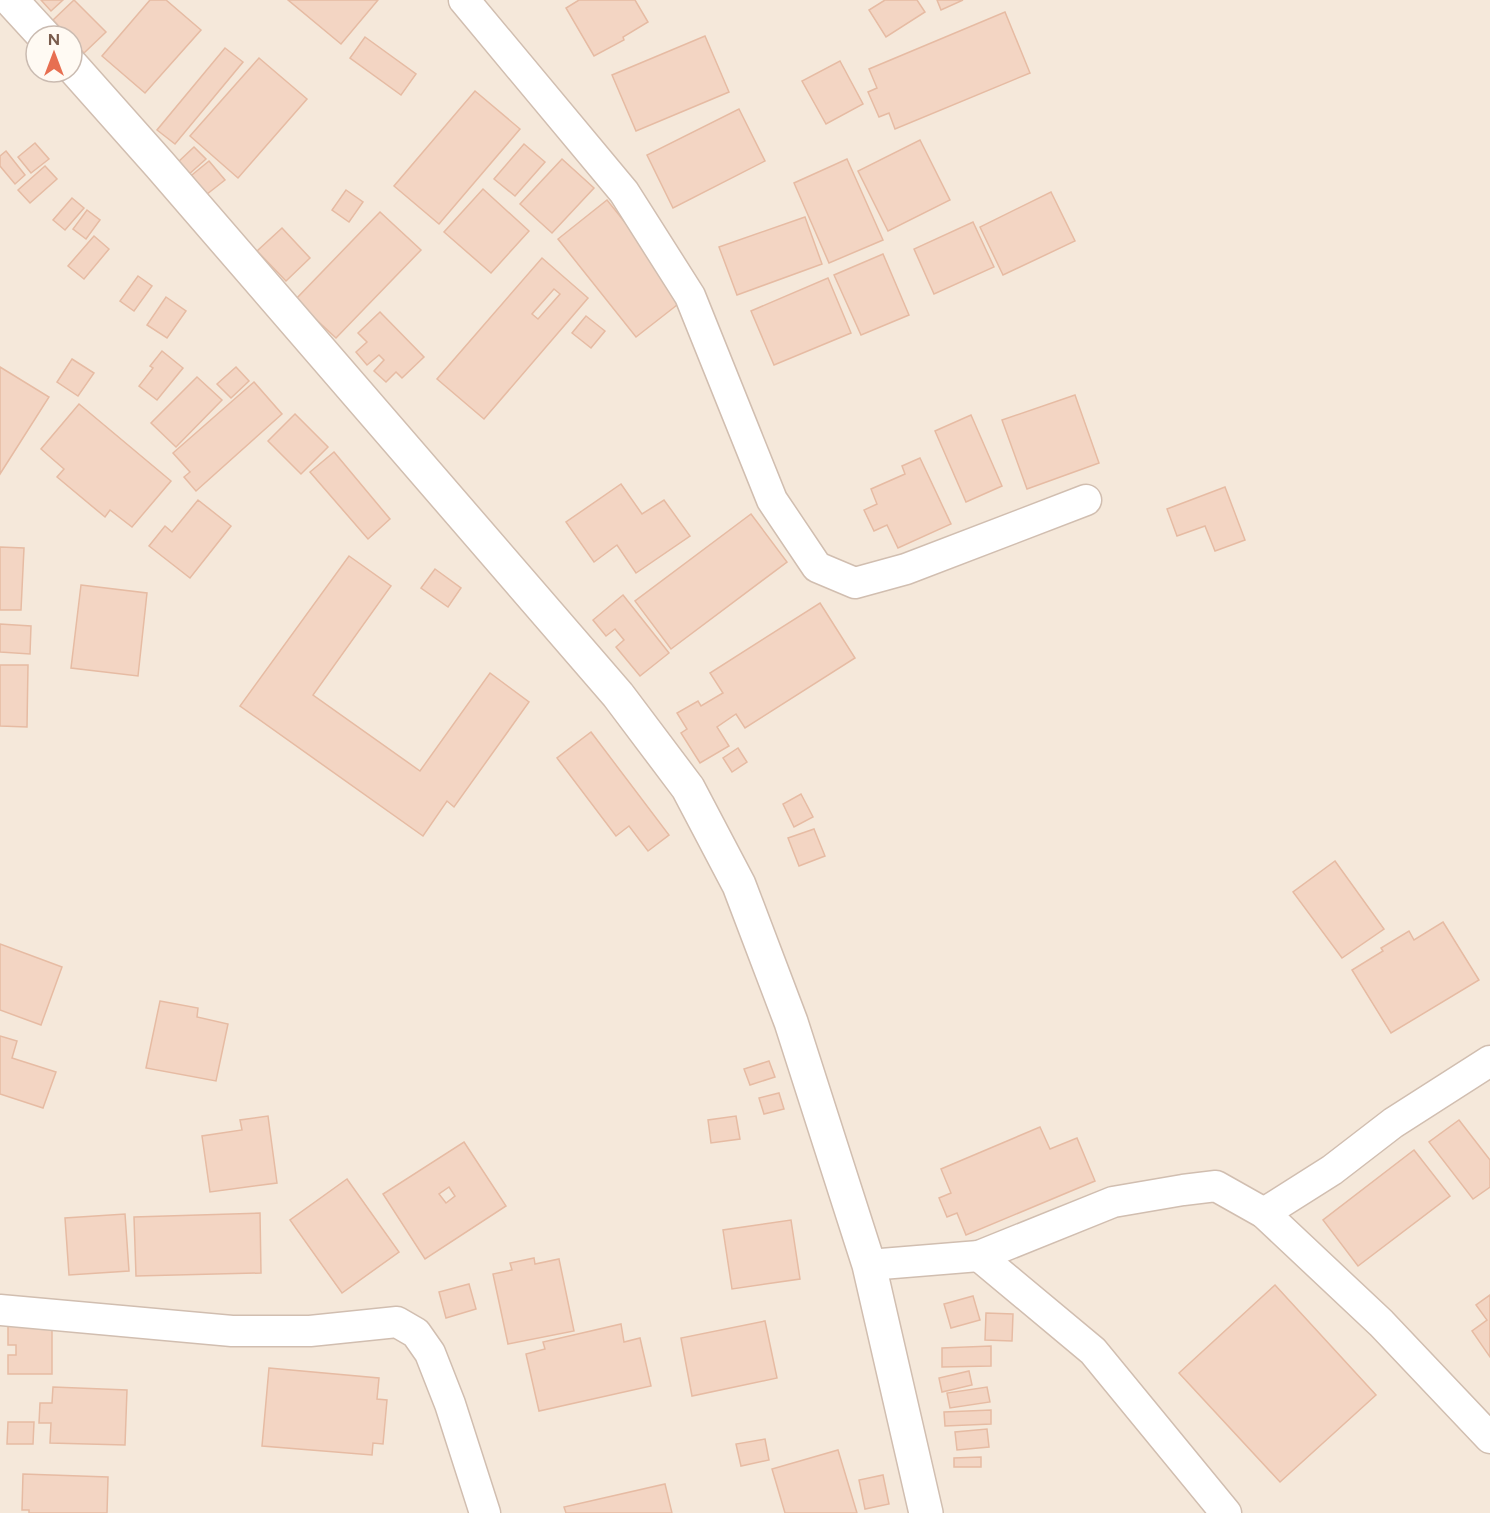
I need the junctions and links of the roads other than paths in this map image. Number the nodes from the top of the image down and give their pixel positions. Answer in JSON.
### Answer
{"nodes":[{"id":1,"x":11,"y":0,"type":"edge"},
{"id":2,"x":464,"y":0,"type":"edge"},
{"id":3,"x":33,"y":24,"type":"edge"},
{"id":4,"x":84,"y":80,"type":"edge"},
{"id":5,"x":1086,"y":500,"type":"dead end"},
{"id":6,"x":1490,"y":1061,"type":"edge"},
{"id":7,"x":1264,"y":1213,"type":"junction"},
{"id":8,"x":979,"y":1256,"type":"junction"},
{"id":9,"x":869,"y":1265,"type":"junction"},
{"id":10,"x":0,"y":1310,"type":"edge"},
{"id":11,"x":1490,"y":1438,"type":"edge"},
{"id":12,"x":485,"y":1513,"type":"edge"},
{"id":13,"x":926,"y":1513,"type":"edge"},
{"id":14,"x":1226,"y":1513,"type":"edge"}],
"edges":[{"from":1,"to":3,"type":"street"},
{"from":2,"to":5,"type":"street"},
{"from":4,"to":9,"type":"street"},
{"from":6,"to":7,"type":"street"},
{"from":7,"to":8,"type":"street"},
{"from":7,"to":11,"type":"street"},
{"from":8,"to":9,"type":"street"},
{"from":8,"to":14,"type":"street"},
{"from":9,"to":13,"type":"street"},
{"from":10,"to":12,"type":"street"}]}
